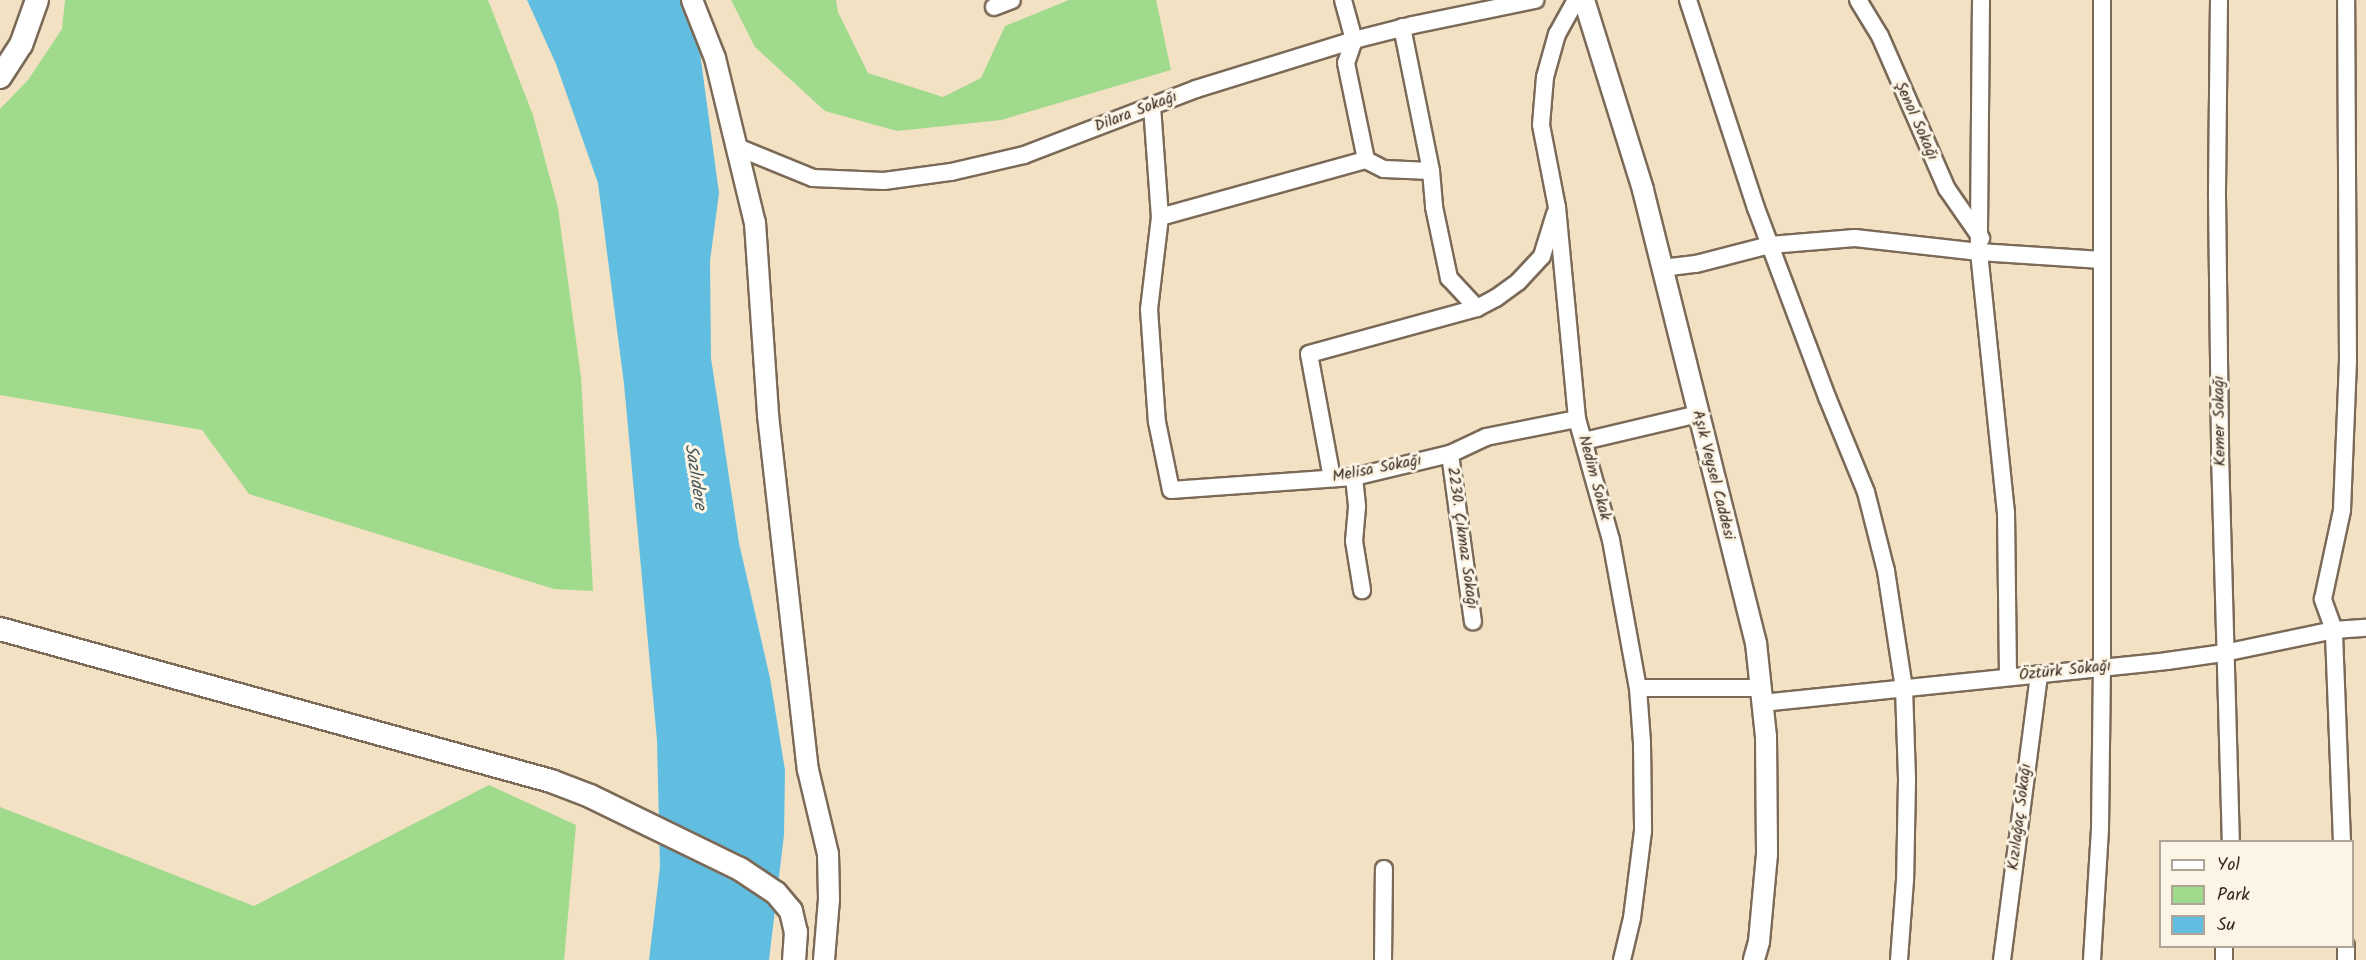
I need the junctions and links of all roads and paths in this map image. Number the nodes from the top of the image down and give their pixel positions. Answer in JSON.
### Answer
{"nodes":[{"id":1,"x":37,"y":0,"type":"edge"},
{"id":2,"x":692,"y":0,"type":"edge"},
{"id":3,"x":1011,"y":0,"type":"edge"},
{"id":4,"x":1343,"y":0,"type":"edge"},
{"id":5,"x":1535,"y":0,"type":"edge"},
{"id":6,"x":1576,"y":0,"type":"edge"},
{"id":7,"x":1584,"y":0,"type":"edge"},
{"id":8,"x":1688,"y":0,"type":"edge"},
{"id":9,"x":1858,"y":0,"type":"edge"},
{"id":10,"x":1981,"y":0,"type":"edge"},
{"id":11,"x":2102,"y":0,"type":"edge"},
{"id":12,"x":2219,"y":0,"type":"edge"},
{"id":13,"x":2346,"y":0,"type":"edge"},
{"id":14,"x":994,"y":7,"type":"dead end"},
{"id":15,"x":1402,"y":27,"type":"junction"},
{"id":16,"x":1354,"y":40,"type":"junction"},
{"id":17,"x":0,"y":77,"type":"edge"},
{"id":18,"x":1152,"y":106,"type":"junction"},
{"id":19,"x":737,"y":147,"type":"junction"},
{"id":20,"x":1366,"y":160,"type":"junction"},
{"id":21,"x":1431,"y":171,"type":"junction"},
{"id":22,"x":1557,"y":207,"type":"junction"},
{"id":23,"x":1160,"y":217,"type":"junction"},
{"id":24,"x":1770,"y":245,"type":"junction"},
{"id":25,"x":1980,"y":245,"type":"junction"},
{"id":26,"x":2102,"y":260,"type":"junction"},
{"id":27,"x":1662,"y":268,"type":"junction"},
{"id":28,"x":1477,"y":308,"type":"junction"},
{"id":29,"x":1698,"y":414,"type":"junction"},
{"id":30,"x":1577,"y":419,"type":"junction"},
{"id":31,"x":1584,"y":441,"type":"junction"},
{"id":32,"x":1450,"y":454,"type":"junction"},
{"id":33,"x":1354,"y":477,"type":"junction"},
{"id":34,"x":1332,"y":478,"type":"junction"},
{"id":35,"x":1362,"y":590,"type":"dead end"},
{"id":36,"x":1473,"y":621,"type":"dead end"},
{"id":37,"x":2366,"y":628,"type":"edge"},
{"id":38,"x":0,"y":629,"type":"edge"},
{"id":39,"x":2334,"y":630,"type":"junction"},
{"id":40,"x":2224,"y":653,"type":"junction"},
{"id":41,"x":2102,"y":667,"type":"junction"},
{"id":42,"x":2038,"y":674,"type":"junction"},
{"id":43,"x":2008,"y":677,"type":"junction"},
{"id":44,"x":1638,"y":688,"type":"junction"},
{"id":45,"x":1904,"y":688,"type":"junction"},
{"id":46,"x":1762,"y":695,"type":"junction"},
{"id":47,"x":2231,"y":840,"type":"edge"},
{"id":48,"x":2342,"y":840,"type":"edge"},
{"id":49,"x":1384,"y":869,"type":"dead end"},
{"id":50,"x":794,"y":960,"type":"edge"},
{"id":51,"x":824,"y":960,"type":"edge"},
{"id":52,"x":1383,"y":960,"type":"edge"},
{"id":53,"x":1622,"y":960,"type":"edge"},
{"id":54,"x":1754,"y":960,"type":"edge"},
{"id":55,"x":1899,"y":960,"type":"edge"},
{"id":56,"x":2002,"y":960,"type":"edge"},
{"id":57,"x":2092,"y":960,"type":"edge"}],
"edges":[{"from":1,"to":17,"type":"main road"},
{"from":2,"to":19,"type":"street"},
{"from":3,"to":14,"type":"street"},
{"from":4,"to":16,"type":"street"},
{"from":5,"to":15,"type":"street","name":"Dilara Sokağı"},
{"from":6,"to":22,"type":"street","name":"Nedim Sokak"},
{"from":7,"to":27,"type":"street","name":"Aşık Veysel Caddesi"},
{"from":8,"to":24,"type":"street"},
{"from":9,"to":25,"type":"street","name":"Şenol Sokağı"},
{"from":10,"to":25,"type":"street"},
{"from":11,"to":26,"type":"street"},
{"from":12,"to":40,"type":"street","name":"Kemer Sokağı"},
{"from":13,"to":39,"type":"street"},
{"from":15,"to":16,"type":"street","name":"Dilara Sokağı"},
{"from":15,"to":21,"type":"street"},
{"from":16,"to":18,"type":"street","name":"Dilara Sokağı"},
{"from":16,"to":20,"type":"street"},
{"from":18,"to":19,"type":"street","name":"Dilara Sokağı"},
{"from":18,"to":23,"type":"street"},
{"from":19,"to":51,"type":"street"},
{"from":20,"to":21,"type":"street"},
{"from":20,"to":23,"type":"street"},
{"from":21,"to":28,"type":"street"},
{"from":22,"to":28,"type":"street"},
{"from":22,"to":30,"type":"street","name":"Nedim Sokak"},
{"from":23,"to":34,"type":"street","name":"Melisa Sokağı"},
{"from":24,"to":25,"type":"street"},
{"from":24,"to":27,"type":"street"},
{"from":24,"to":45,"type":"street"},
{"from":25,"to":26,"type":"street"},
{"from":25,"to":43,"type":"street"},
{"from":26,"to":41,"type":"street"},
{"from":27,"to":29,"type":"street","name":"Aşık Veysel Caddesi"},
{"from":28,"to":34,"type":"street"},
{"from":29,"to":31,"type":"street"},
{"from":29,"to":46,"type":"street","name":"Aşık Veysel Caddesi"},
{"from":30,"to":31,"type":"street","name":"Nedim Sokak"},
{"from":30,"to":32,"type":"street","name":"Melisa Sokağı"},
{"from":31,"to":44,"type":"street","name":"Nedim Sokak"},
{"from":32,"to":33,"type":"street","name":"Melisa Sokağı"},
{"from":32,"to":36,"type":"street","name":"2230. Çıkmaz Sokağı"},
{"from":33,"to":34,"type":"street","name":"Melisa Sokağı"},
{"from":33,"to":35,"type":"street"},
{"from":37,"to":39,"type":"street","name":"Öztürk Sokağı"},
{"from":38,"to":50,"type":"main road"},
{"from":39,"to":40,"type":"street","name":"Öztürk Sokağı"},
{"from":39,"to":48,"type":"street"},
{"from":40,"to":41,"type":"street","name":"Öztürk Sokağı"},
{"from":40,"to":47,"type":"street","name":"Kemer Sokağı"},
{"from":41,"to":42,"type":"street","name":"Öztürk Sokağı"},
{"from":41,"to":57,"type":"street"},
{"from":42,"to":43,"type":"street","name":"Öztürk Sokağı"},
{"from":42,"to":56,"type":"street","name":"Kızılağaç Sokağı"},
{"from":43,"to":45,"type":"street","name":"Öztürk Sokağı"},
{"from":44,"to":46,"type":"street","name":"Öztürk Sokağı"},
{"from":44,"to":53,"type":"street","name":"Nedim Sokak"},
{"from":45,"to":46,"type":"street","name":"Öztürk Sokağı"},
{"from":45,"to":55,"type":"street"},
{"from":46,"to":54,"type":"street","name":"Aşık Veysel Caddesi"},
{"from":49,"to":52,"type":"street"}]}
